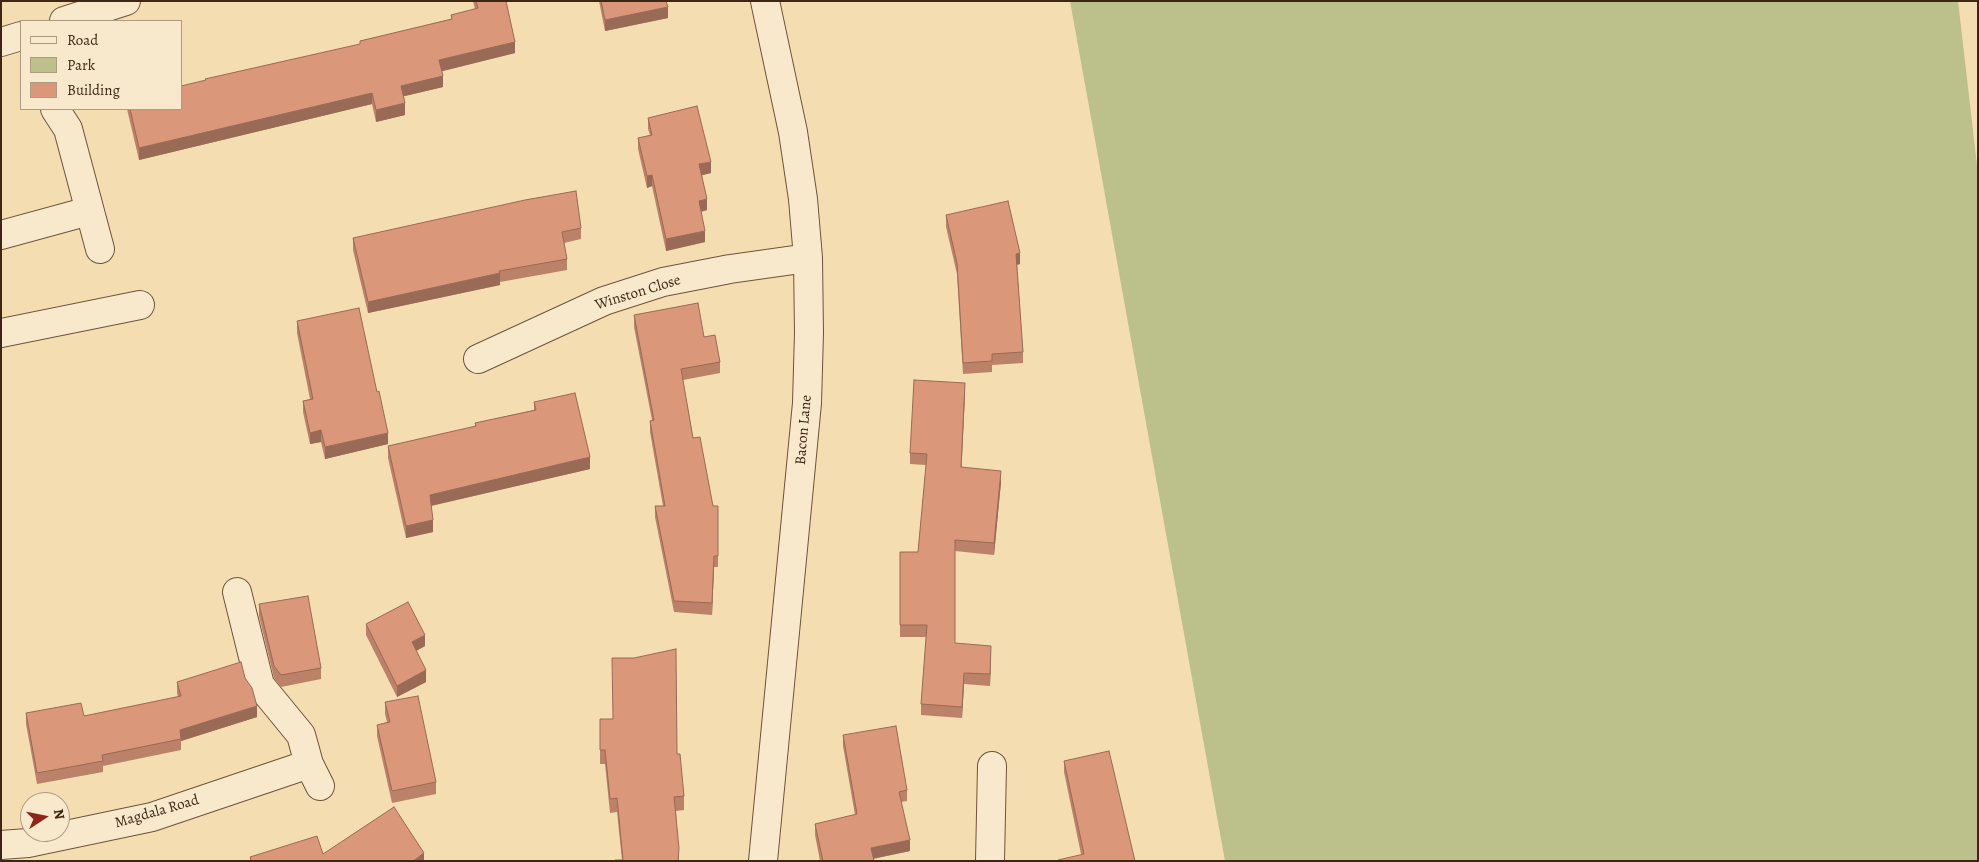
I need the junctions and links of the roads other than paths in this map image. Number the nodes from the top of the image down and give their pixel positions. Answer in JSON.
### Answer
{"nodes":[{"id":1,"x":126,"y":1,"type":"edge"},
{"id":2,"x":765,"y":1,"type":"edge"},
{"id":3,"x":67,"y":20,"type":"edge"},
{"id":4,"x":56,"y":110,"type":"edge"},
{"id":5,"x":89,"y":211,"type":"junction"},
{"id":6,"x":1,"y":235,"type":"edge"},
{"id":7,"x":100,"y":250,"type":"dead end"},
{"id":8,"x":808,"y":258,"type":"junction"},
{"id":9,"x":140,"y":305,"type":"dead end"},
{"id":10,"x":1,"y":333,"type":"edge"},
{"id":11,"x":478,"y":359,"type":"dead end"},
{"id":12,"x":237,"y":592,"type":"dead end"},
{"id":13,"x":992,"y":766,"type":"dead end"},
{"id":14,"x":1,"y":845,"type":"edge"},
{"id":15,"x":763,"y":861,"type":"edge"},
{"id":16,"x":990,"y":861,"type":"edge"}],
"edges":[{"from":1,"to":3,"type":"street"},
{"from":2,"to":8,"type":"street","name":"Bacon Lane"},
{"from":4,"to":5,"type":"street"},
{"from":5,"to":6,"type":"street"},
{"from":5,"to":7,"type":"street"},
{"from":8,"to":11,"type":"street","name":"Winston Close"},
{"from":8,"to":15,"type":"street","name":"Bacon Lane"},
{"from":9,"to":10,"type":"street"},
{"from":12,"to":14,"type":"street","name":"Magdala Road"},
{"from":13,"to":16,"type":"street"}]}
